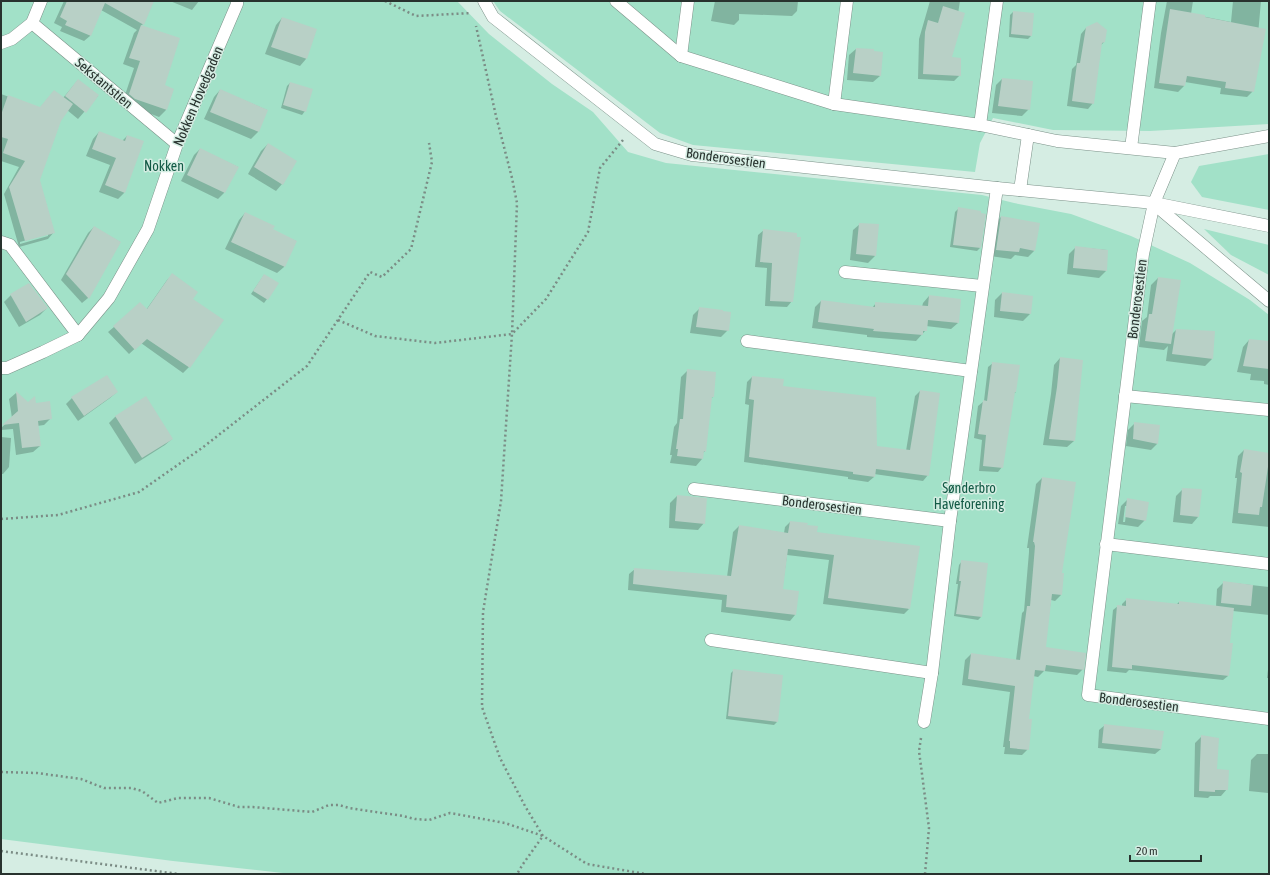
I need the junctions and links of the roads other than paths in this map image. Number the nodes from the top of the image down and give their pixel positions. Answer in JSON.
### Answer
{"nodes":[{"id":1,"x":41,"y":1,"type":"edge"},
{"id":2,"x":237,"y":1,"type":"edge"},
{"id":3,"x":484,"y":1,"type":"edge"},
{"id":4,"x":616,"y":1,"type":"edge"},
{"id":5,"x":688,"y":1,"type":"edge"},
{"id":6,"x":847,"y":1,"type":"edge"},
{"id":7,"x":997,"y":1,"type":"edge"},
{"id":8,"x":1150,"y":1,"type":"edge"},
{"id":9,"x":32,"y":23,"type":"junction"},
{"id":10,"x":1,"y":44,"type":"edge"},
{"id":11,"x":681,"y":56,"type":"junction"},
{"id":12,"x":834,"y":104,"type":"junction"},
{"id":13,"x":980,"y":125,"type":"junction"},
{"id":14,"x":1028,"y":135,"type":"junction"},
{"id":15,"x":1269,"y":136,"type":"edge"},
{"id":16,"x":177,"y":144,"type":"junction"},
{"id":17,"x":1131,"y":148,"type":"junction"},
{"id":18,"x":1175,"y":153,"type":"junction"},
{"id":19,"x":997,"y":188,"type":"junction"},
{"id":20,"x":1020,"y":190,"type":"junction"},
{"id":21,"x":1154,"y":203,"type":"junction"},
{"id":22,"x":1269,"y":226,"type":"edge"},
{"id":23,"x":1,"y":242,"type":"edge"},
{"id":24,"x":845,"y":272,"type":"dead end"},
{"id":25,"x":982,"y":286,"type":"junction"},
{"id":26,"x":1269,"y":301,"type":"edge"},
{"id":27,"x":78,"y":335,"type":"junction"},
{"id":28,"x":747,"y":341,"type":"dead end"},
{"id":29,"x":1,"y":368,"type":"edge"},
{"id":30,"x":971,"y":371,"type":"junction"},
{"id":31,"x":1125,"y":396,"type":"junction"},
{"id":32,"x":1269,"y":410,"type":"edge"},
{"id":33,"x":694,"y":490,"type":"dead end"},
{"id":34,"x":950,"y":521,"type":"junction"},
{"id":35,"x":1106,"y":544,"type":"junction"},
{"id":36,"x":1269,"y":564,"type":"edge"},
{"id":37,"x":710,"y":640,"type":"dead end"},
{"id":38,"x":932,"y":673,"type":"junction"},
{"id":39,"x":1269,"y":719,"type":"edge"},
{"id":40,"x":924,"y":722,"type":"road end"}],
"edges":[{"from":1,"to":9,"type":"lane"},
{"from":2,"to":16,"type":"lane","name":"Nokken Hovedgaden"},
{"from":3,"to":19,"type":"lane","name":"Bonderosestien"},
{"from":4,"to":11,"type":"lane"},
{"from":5,"to":11,"type":"lane"},
{"from":6,"to":12,"type":"lane"},
{"from":7,"to":13,"type":"lane"},
{"from":8,"to":17,"type":"lane"},
{"from":9,"to":10,"type":"lane"},
{"from":9,"to":16,"type":"lane","name":"Sekstantstien"},
{"from":11,"to":12,"type":"lane"},
{"from":12,"to":13,"type":"lane"},
{"from":13,"to":14,"type":"lane"},
{"from":14,"to":17,"type":"lane"},
{"from":14,"to":20,"type":"lane"},
{"from":15,"to":18,"type":"lane"},
{"from":16,"to":27,"type":"lane","name":"Nokken Hovedgaden"},
{"from":17,"to":18,"type":"lane"},
{"from":18,"to":21,"type":"lane","name":"Bonderosestien"},
{"from":19,"to":20,"type":"lane","name":"Bonderosestien"},
{"from":19,"to":25,"type":"lane"},
{"from":20,"to":21,"type":"lane","name":"Bonderosestien"},
{"from":21,"to":22,"type":"lane","name":"Bonderosestien"},
{"from":21,"to":26,"type":"lane"},
{"from":21,"to":31,"type":"lane","name":"Bonderosestien"},
{"from":23,"to":27,"type":"lane"},
{"from":24,"to":25,"type":"lane"},
{"from":25,"to":30,"type":"lane"},
{"from":27,"to":29,"type":"lane","name":"Nokken Hovedgaden"},
{"from":28,"to":30,"type":"lane"},
{"from":30,"to":34,"type":"lane"},
{"from":31,"to":32,"type":"lane"},
{"from":31,"to":35,"type":"lane","name":"Bonderosestien"},
{"from":33,"to":34,"type":"lane","name":"Bonderosestien"},
{"from":34,"to":38,"type":"lane"},
{"from":35,"to":36,"type":"lane"},
{"from":35,"to":39,"type":"lane","name":"Bonderosestien"},
{"from":37,"to":38,"type":"lane"},
{"from":38,"to":40,"type":"lane"}]}
